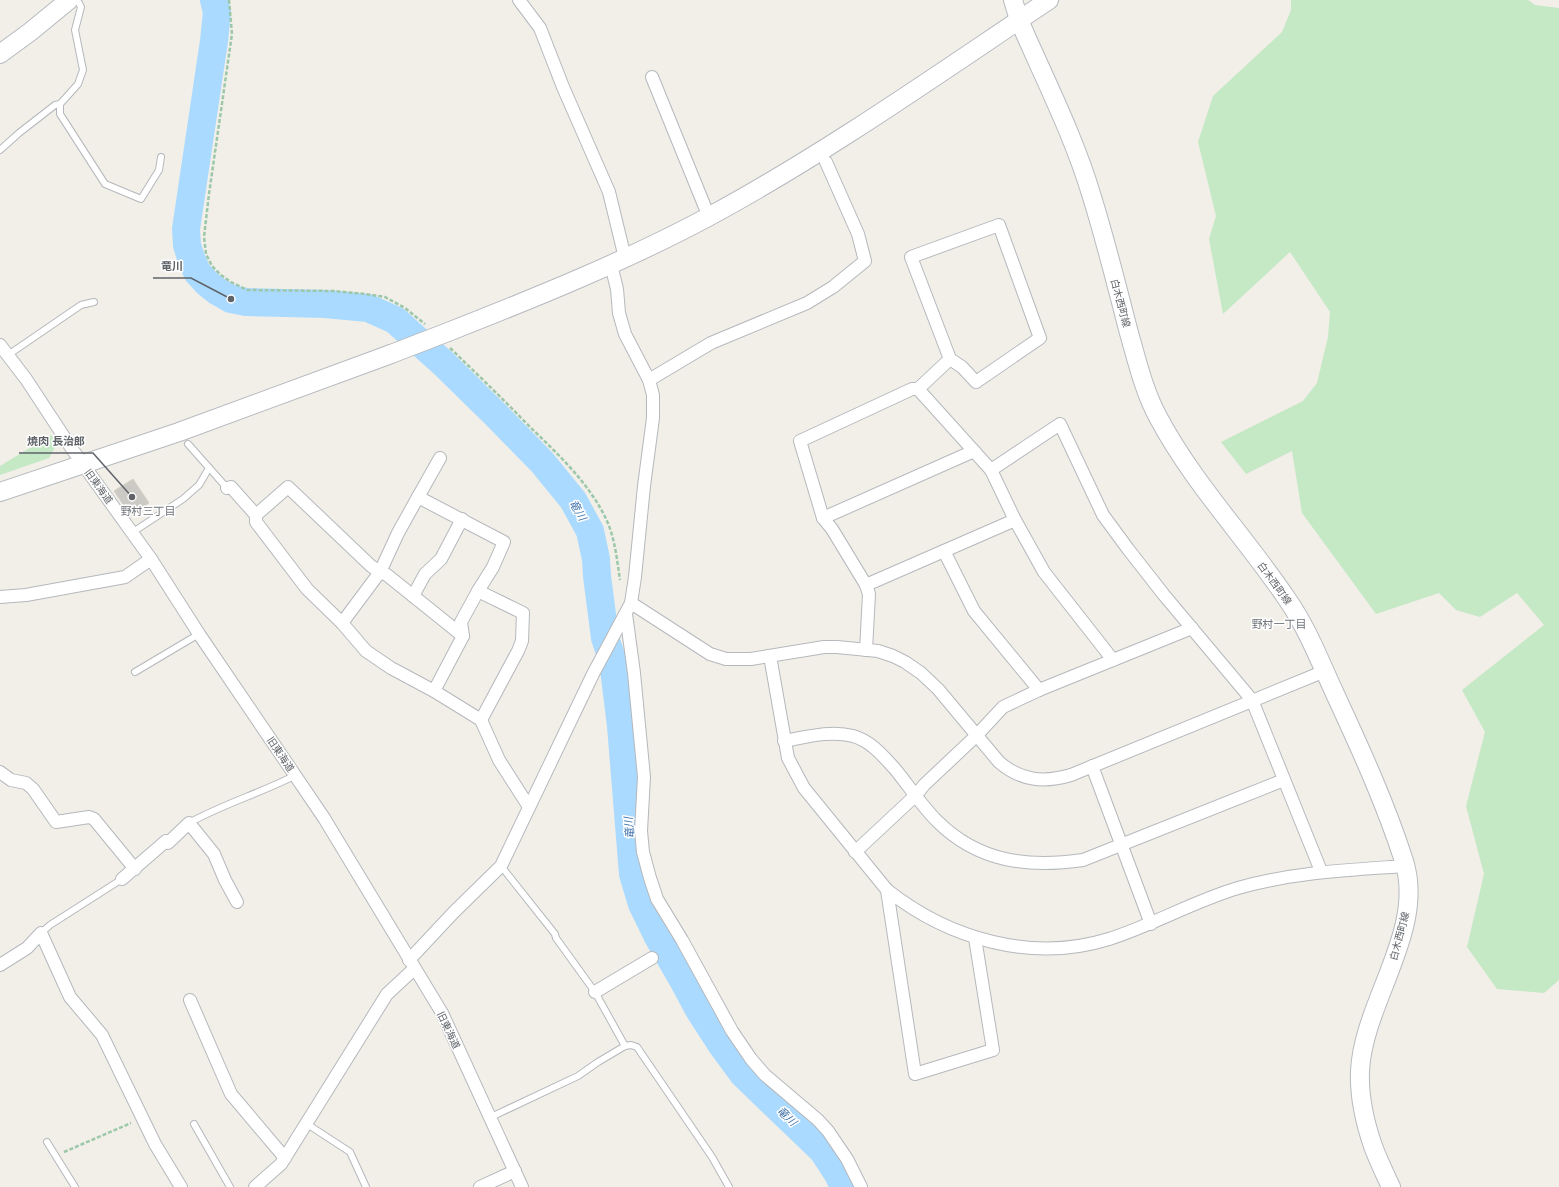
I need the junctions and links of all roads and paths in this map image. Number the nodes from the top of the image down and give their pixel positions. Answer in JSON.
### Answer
{"nodes":[{"id":1,"x":229,"y":0,"type":"edge"},
{"id":2,"x":519,"y":0,"type":"edge"},
{"id":3,"x":1013,"y":0,"type":"edge"},
{"id":4,"x":1049,"y":0,"type":"edge"},
{"id":5,"x":74,"y":1,"type":"edge"},
{"id":6,"x":1019,"y":20,"type":"junction"},
{"id":7,"x":0,"y":54,"type":"edge"},
{"id":8,"x":652,"y":77,"type":"dead end"},
{"id":9,"x":60,"y":104,"type":"junction"},
{"id":10,"x":0,"y":150,"type":"edge"},
{"id":11,"x":161,"y":156,"type":"dead end"},
{"id":12,"x":826,"y":162,"type":"dead end"},
{"id":13,"x":709,"y":216,"type":"junction"},
{"id":14,"x":618,"y":261,"type":"junction"},
{"id":15,"x":94,"y":302,"type":"dead end"},
{"id":16,"x":426,"y":326,"type":"dead end"},
{"id":17,"x":448,"y":339,"type":"junction"},
{"id":18,"x":0,"y":345,"type":"edge"},
{"id":19,"x":8,"y":355,"type":"junction"},
{"id":20,"x":950,"y":359,"type":"junction"},
{"id":21,"x":649,"y":380,"type":"junction"},
{"id":22,"x":918,"y":390,"type":"junction"},
{"id":23,"x":188,"y":444,"type":"dead end"},
{"id":24,"x":974,"y":451,"type":"junction"},
{"id":25,"x":440,"y":458,"type":"dead end"},
{"id":26,"x":83,"y":464,"type":"junction"},
{"id":27,"x":209,"y":468,"type":"junction"},
{"id":28,"x":991,"y":470,"type":"junction"},
{"id":29,"x":227,"y":488,"type":"joint"},
{"id":30,"x":0,"y":492,"type":"edge"},
{"id":31,"x":418,"y":497,"type":"junction"},
{"id":32,"x":256,"y":515,"type":"junction"},
{"id":33,"x":823,"y":518,"type":"junction"},
{"id":34,"x":462,"y":519,"type":"junction"},
{"id":35,"x":1015,"y":520,"type":"junction"},
{"id":36,"x":132,"y":532,"type":"junction"},
{"id":37,"x":944,"y":551,"type":"junction"},
{"id":38,"x":152,"y":559,"type":"junction"},
{"id":39,"x":380,"y":572,"type":"junction"},
{"id":40,"x":620,"y":583,"type":"dead end"},
{"id":41,"x":866,"y":585,"type":"junction"},
{"id":42,"x":478,"y":591,"type":"junction"},
{"id":43,"x":413,"y":596,"type":"junction"},
{"id":44,"x":0,"y":597,"type":"edge"},
{"id":45,"x":628,"y":608,"type":"junction"},
{"id":46,"x":342,"y":623,"type":"junction"},
{"id":47,"x":1192,"y":628,"type":"junction"},
{"id":48,"x":199,"y":634,"type":"junction"},
{"id":49,"x":464,"y":636,"type":"junction"},
{"id":50,"x":866,"y":650,"type":"junction"},
{"id":51,"x":770,"y":656,"type":"junction"},
{"id":52,"x":1113,"y":660,"type":"junction"},
{"id":53,"x":1325,"y":671,"type":"junction"},
{"id":54,"x":135,"y":672,"type":"dead end"},
{"id":55,"x":1039,"y":690,"type":"junction"},
{"id":56,"x":434,"y":691,"type":"junction"},
{"id":57,"x":1252,"y":700,"type":"junction"},
{"id":58,"x":481,"y":720,"type":"junction"},
{"id":59,"x":976,"y":736,"type":"junction"},
{"id":60,"x":784,"y":741,"type":"junction"},
{"id":61,"x":1092,"y":766,"type":"junction"},
{"id":62,"x":0,"y":772,"type":"edge"},
{"id":63,"x":296,"y":775,"type":"junction"},
{"id":64,"x":1284,"y":780,"type":"junction"},
{"id":65,"x":916,"y":795,"type":"junction"},
{"id":66,"x":529,"y":807,"type":"junction"},
{"id":67,"x":189,"y":823,"type":"junction"},
{"id":68,"x":1121,"y":846,"type":"junction"},
{"id":69,"x":855,"y":852,"type":"junction"},
{"id":70,"x":501,"y":866,"type":"junction"},
{"id":71,"x":1406,"y":866,"type":"junction"},
{"id":72,"x":135,"y":869,"type":"junction"},
{"id":73,"x":1321,"y":872,"type":"junction"},
{"id":74,"x":122,"y":879,"type":"joint"},
{"id":75,"x":887,"y":890,"type":"junction"},
{"id":76,"x":237,"y":902,"type":"dead end"},
{"id":77,"x":1151,"y":924,"type":"junction"},
{"id":78,"x":41,"y":933,"type":"junction"},
{"id":79,"x":975,"y":938,"type":"junction"},
{"id":80,"x":652,"y":958,"type":"dead end"},
{"id":81,"x":0,"y":965,"type":"edge"},
{"id":82,"x":412,"y":965,"type":"junction"},
{"id":83,"x":595,"y":992,"type":"junction"},
{"id":84,"x":190,"y":1000,"type":"dead end"},
{"id":85,"x":625,"y":1046,"type":"junction"},
{"id":86,"x":491,"y":1117,"type":"junction"},
{"id":87,"x":142,"y":1118,"type":"junction"},
{"id":88,"x":194,"y":1124,"type":"dead end"},
{"id":89,"x":306,"y":1124,"type":"junction"},
{"id":90,"x":47,"y":1142,"type":"dead end"},
{"id":91,"x":56,"y":1155,"type":"junction"},
{"id":92,"x":285,"y":1158,"type":"junction"},
{"id":93,"x":515,"y":1171,"type":"junction"},
{"id":94,"x":76,"y":1187,"type":"edge"},
{"id":95,"x":181,"y":1187,"type":"edge"},
{"id":96,"x":230,"y":1187,"type":"edge"},
{"id":97,"x":255,"y":1187,"type":"edge"},
{"id":98,"x":366,"y":1187,"type":"edge"},
{"id":99,"x":480,"y":1187,"type":"edge"},
{"id":100,"x":522,"y":1187,"type":"edge"},
{"id":101,"x":729,"y":1187,"type":"edge"},
{"id":102,"x":861,"y":1187,"type":"edge"},
{"id":103,"x":1391,"y":1187,"type":"edge"}],
"edges":[{"from":1,"to":16,"type":"path"},
{"from":2,"to":14,"type":"street"},
{"from":3,"to":6,"type":"main road","name":"白木西町線"},
{"from":4,"to":6,"type":"main road"},
{"from":5,"to":7,"type":"main road"},
{"from":5,"to":9,"type":"lane"},
{"from":6,"to":13,"type":"main road"},
{"from":6,"to":53,"type":"main road","name":"白木西町線"},
{"from":8,"to":13,"type":"street"},
{"from":9,"to":10,"type":"lane"},
{"from":9,"to":11,"type":"lane"},
{"from":12,"to":21,"type":"street"},
{"from":13,"to":14,"type":"main road"},
{"from":14,"to":17,"type":"main road"},
{"from":14,"to":21,"type":"street"},
{"from":15,"to":19,"type":"lane"},
{"from":17,"to":26,"type":"main road","bridge":true},
{"from":17,"to":40,"type":"path"},
{"from":18,"to":19,"type":"street","name":"旧東海道"},
{"from":19,"to":26,"type":"street","name":"旧東海道"},
{"from":20,"to":20,"type":"street"},
{"from":20,"to":22,"type":"street"},
{"from":21,"to":45,"type":"street"},
{"from":22,"to":24,"type":"street"},
{"from":22,"to":33,"type":"street"},
{"from":23,"to":27,"type":"lane"},
{"from":24,"to":28,"type":"street"},
{"from":24,"to":33,"type":"street"},
{"from":25,"to":31,"type":"street"},
{"from":26,"to":30,"type":"main road"},
{"from":26,"to":36,"type":"street","name":"旧東海道"},
{"from":27,"to":29,"type":"lane"},
{"from":27,"to":36,"type":"lane"},
{"from":28,"to":35,"type":"street"},
{"from":28,"to":47,"type":"street"},
{"from":29,"to":32,"type":"street"},
{"from":31,"to":34,"type":"street"},
{"from":31,"to":39,"type":"street"},
{"from":32,"to":39,"type":"street"},
{"from":32,"to":46,"type":"street"},
{"from":33,"to":41,"type":"street"},
{"from":34,"to":42,"type":"street"},
{"from":34,"to":43,"type":"street"},
{"from":35,"to":37,"type":"street"},
{"from":35,"to":52,"type":"street"},
{"from":36,"to":38,"type":"street","name":"旧東海道"},
{"from":37,"to":41,"type":"street"},
{"from":37,"to":55,"type":"street"},
{"from":38,"to":44,"type":"street"},
{"from":38,"to":48,"type":"street","name":"旧東海道"},
{"from":39,"to":43,"type":"street"},
{"from":39,"to":46,"type":"street"},
{"from":41,"to":50,"type":"street"},
{"from":42,"to":49,"type":"street"},
{"from":42,"to":58,"type":"street"},
{"from":43,"to":49,"type":"street"},
{"from":45,"to":51,"type":"street"},
{"from":45,"to":66,"type":"street"},
{"from":45,"to":102,"type":"street"},
{"from":46,"to":56,"type":"street"},
{"from":47,"to":52,"type":"street"},
{"from":47,"to":57,"type":"street"},
{"from":48,"to":54,"type":"lane"},
{"from":48,"to":63,"type":"street","name":"旧東海道"},
{"from":49,"to":56,"type":"street"},
{"from":50,"to":51,"type":"street"},
{"from":50,"to":59,"type":"street"},
{"from":51,"to":60,"type":"street"},
{"from":52,"to":55,"type":"street"},
{"from":53,"to":57,"type":"street"},
{"from":53,"to":71,"type":"main road","name":"白木西町線"},
{"from":55,"to":59,"type":"street"},
{"from":56,"to":58,"type":"street"},
{"from":57,"to":61,"type":"street"},
{"from":57,"to":64,"type":"street"},
{"from":58,"to":66,"type":"street"},
{"from":59,"to":61,"type":"street"},
{"from":59,"to":65,"type":"street"},
{"from":60,"to":65,"type":"street"},
{"from":60,"to":69,"type":"street"},
{"from":61,"to":68,"type":"street"},
{"from":62,"to":72,"type":"street"},
{"from":63,"to":67,"type":"lane"},
{"from":63,"to":82,"type":"street","name":"旧東海道"},
{"from":64,"to":68,"type":"street"},
{"from":64,"to":73,"type":"street"},
{"from":65,"to":68,"type":"street"},
{"from":65,"to":69,"type":"street"},
{"from":66,"to":70,"type":"street"},
{"from":67,"to":72,"type":"street"},
{"from":67,"to":76,"type":"street"},
{"from":68,"to":77,"type":"street"},
{"from":69,"to":75,"type":"street"},
{"from":70,"to":82,"type":"street"},
{"from":70,"to":83,"type":"lane"},
{"from":71,"to":73,"type":"street"},
{"from":71,"to":103,"type":"main road","name":"白木西町線"},
{"from":72,"to":74,"type":"street"},
{"from":73,"to":77,"type":"street"},
{"from":74,"to":78,"type":"lane"},
{"from":75,"to":79,"type":"street"},
{"from":75,"to":79,"type":"street"},
{"from":77,"to":79,"type":"street"},
{"from":78,"to":81,"type":"street"},
{"from":78,"to":87,"type":"street"},
{"from":80,"to":83,"type":"street"},
{"from":82,"to":86,"type":"street","name":"旧東海道"},
{"from":82,"to":89,"type":"street"},
{"from":83,"to":85,"type":"lane"},
{"from":84,"to":92,"type":"street"},
{"from":85,"to":86,"type":"lane"},
{"from":85,"to":101,"type":"lane"},
{"from":86,"to":93,"type":"street","name":"旧東海道"},
{"from":87,"to":91,"type":"path"},
{"from":87,"to":95,"type":"street"},
{"from":88,"to":96,"type":"lane"},
{"from":89,"to":92,"type":"street"},
{"from":89,"to":98,"type":"lane"},
{"from":90,"to":91,"type":"lane"},
{"from":91,"to":94,"type":"lane"},
{"from":92,"to":97,"type":"street"},
{"from":93,"to":99,"type":"street"},
{"from":93,"to":100,"type":"street","name":"旧東海道"}]}
